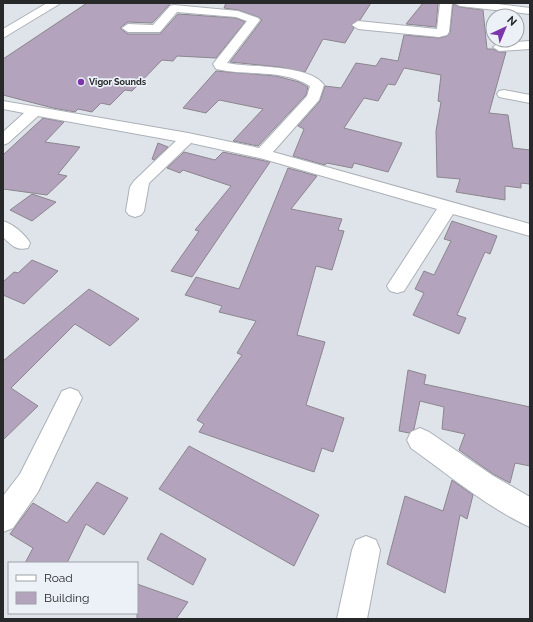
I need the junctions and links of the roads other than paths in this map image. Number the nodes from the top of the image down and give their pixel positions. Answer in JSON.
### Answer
{"nodes":[{"id":1,"x":54,"y":3,"type":"edge"},
{"id":2,"x":446,"y":3,"type":"edge"},
{"id":3,"x":460,"y":3,"type":"edge"},
{"id":4,"x":530,"y":11,"type":"edge"},
{"id":5,"x":358,"y":25,"type":"dead end"},
{"id":6,"x":128,"y":28,"type":"dead end"},
{"id":7,"x":3,"y":34,"type":"edge"},
{"id":8,"x":504,"y":94,"type":"dead end"},
{"id":9,"x":530,"y":99,"type":"edge"},
{"id":10,"x":3,"y":105,"type":"edge"},
{"id":11,"x":36,"y":110,"type":"junction"},
{"id":12,"x":188,"y":138,"type":"junction"},
{"id":13,"x":3,"y":140,"type":"edge"},
{"id":14,"x":263,"y":154,"type":"junction"},
{"id":15,"x":448,"y":207,"type":"junction"},
{"id":16,"x":135,"y":211,"type":"dead end"},
{"id":17,"x":3,"y":227,"type":"edge"},
{"id":18,"x":530,"y":230,"type":"edge"},
{"id":19,"x":21,"y":243,"type":"dead end"},
{"id":20,"x":397,"y":286,"type":"dead end"},
{"id":21,"x":70,"y":398,"type":"dead end"},
{"id":22,"x":420,"y":440,"type":"dead end"},
{"id":23,"x":530,"y":513,"type":"edge"},
{"id":24,"x":3,"y":518,"type":"edge"},
{"id":25,"x":366,"y":550,"type":"dead end"},
{"id":26,"x":352,"y":619,"type":"edge"}],
"edges":[{"from":1,"to":7,"type":"street"},
{"from":2,"to":5,"type":"street"},
{"from":3,"to":4,"type":"street"},
{"from":6,"to":14,"type":"street"},
{"from":8,"to":9,"type":"street"},
{"from":10,"to":11,"type":"street"},
{"from":11,"to":12,"type":"street"},
{"from":11,"to":13,"type":"street"},
{"from":12,"to":14,"type":"street"},
{"from":12,"to":16,"type":"street"},
{"from":14,"to":15,"type":"street"},
{"from":15,"to":18,"type":"street"},
{"from":15,"to":20,"type":"street"},
{"from":17,"to":19,"type":"street"},
{"from":21,"to":24,"type":"street"},
{"from":22,"to":23,"type":"street"},
{"from":25,"to":26,"type":"street"}]}
